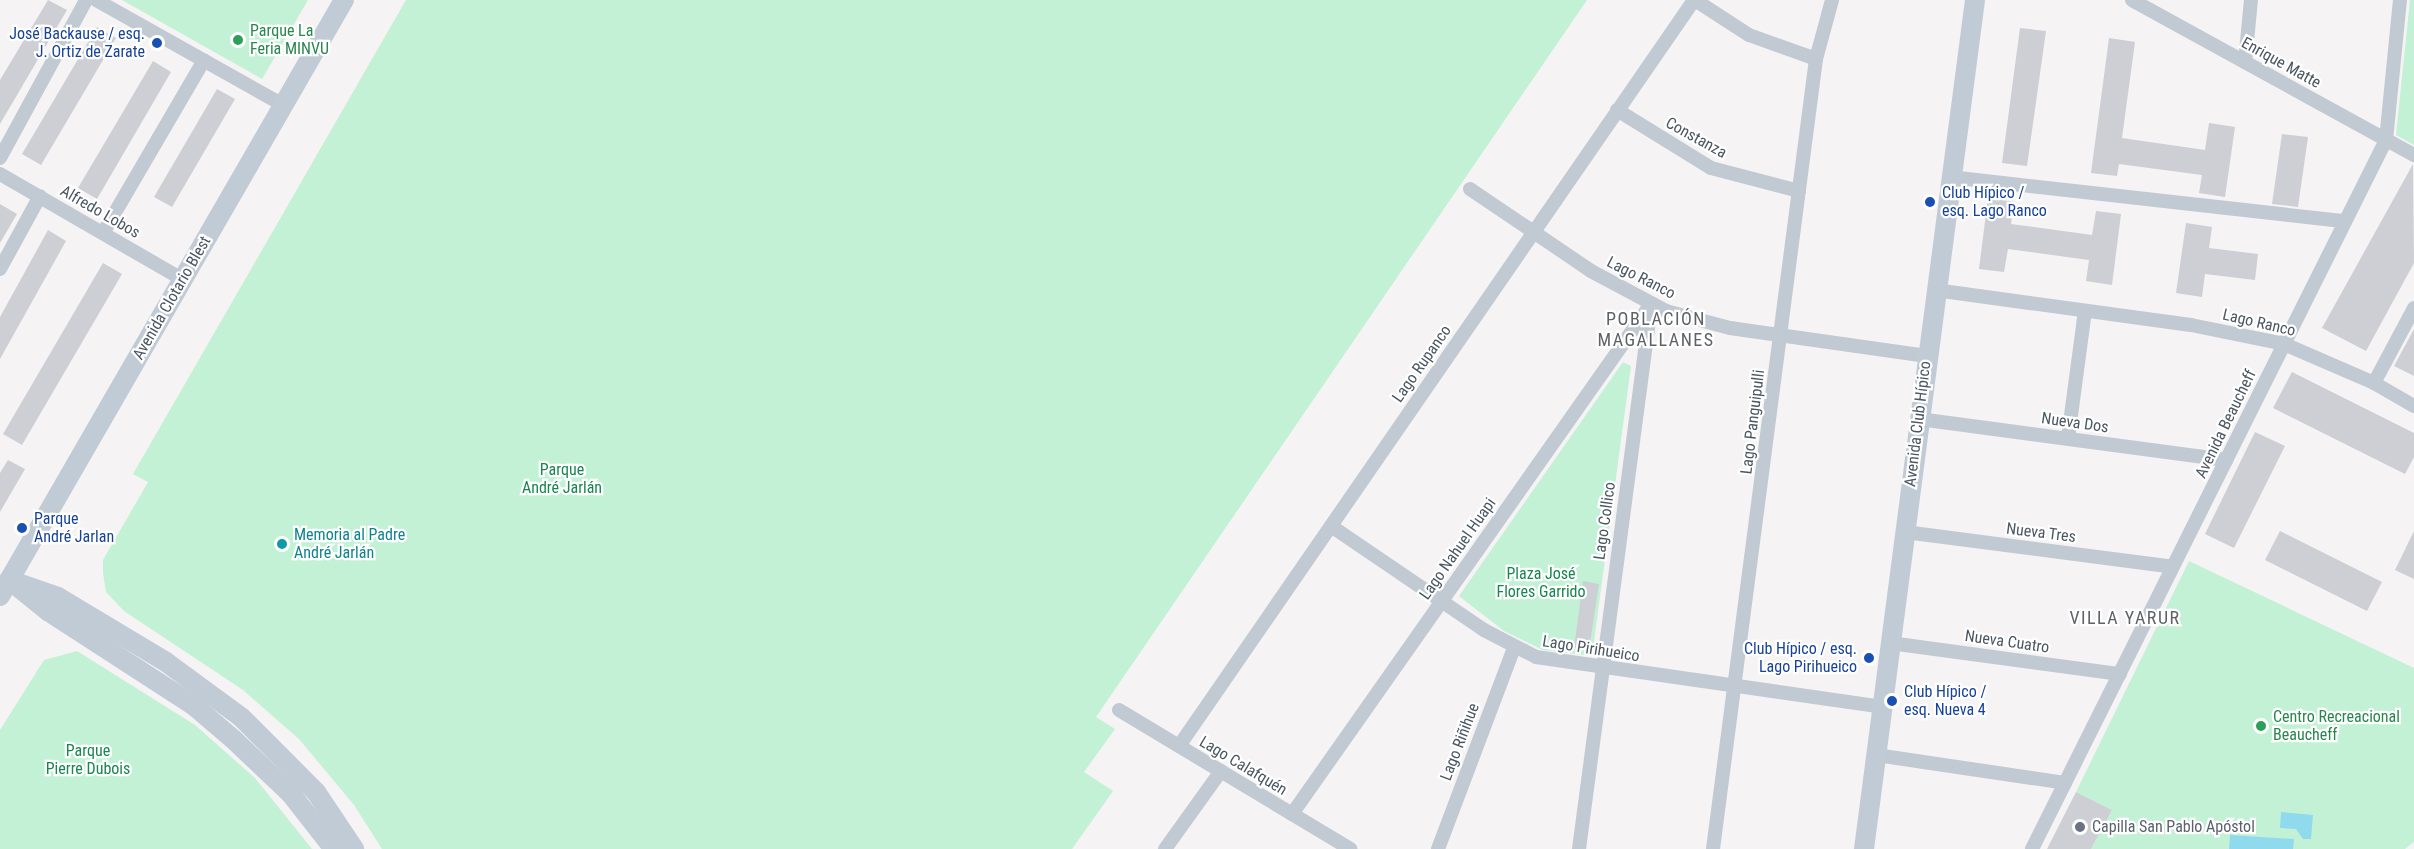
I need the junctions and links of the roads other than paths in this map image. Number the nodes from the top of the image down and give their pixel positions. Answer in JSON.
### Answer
{"nodes":[{"id":1,"x":86,"y":0,"type":"edge"},
{"id":2,"x":96,"y":0,"type":"edge"},
{"id":3,"x":344,"y":0,"type":"edge"},
{"id":4,"x":1694,"y":0,"type":"edge"},
{"id":5,"x":1832,"y":0,"type":"edge"},
{"id":6,"x":1975,"y":0,"type":"edge"},
{"id":7,"x":2132,"y":0,"type":"edge"},
{"id":8,"x":2251,"y":0,"type":"edge"},
{"id":9,"x":2400,"y":0,"type":"edge"},
{"id":10,"x":1816,"y":59,"type":"junction"},
{"id":11,"x":204,"y":60,"type":"junction"},
{"id":12,"x":2245,"y":62,"type":"junction"},
{"id":13,"x":283,"y":105,"type":"junction"},
{"id":14,"x":1617,"y":110,"type":"junction"},
{"id":15,"x":2386,"y":140,"type":"junction"},
{"id":16,"x":2414,"y":155,"type":"edge"},
{"id":17,"x":0,"y":158,"type":"edge"},
{"id":18,"x":0,"y":174,"type":"edge"},
{"id":19,"x":1950,"y":177,"type":"junction"},
{"id":20,"x":1470,"y":189,"type":"dead end"},
{"id":21,"x":1799,"y":190,"type":"junction"},
{"id":22,"x":40,"y":196,"type":"junction"},
{"id":23,"x":2345,"y":222,"type":"junction"},
{"id":24,"x":104,"y":233,"type":"junction"},
{"id":25,"x":1532,"y":233,"type":"junction"},
{"id":26,"x":0,"y":269,"type":"edge"},
{"id":27,"x":182,"y":279,"type":"junction"},
{"id":28,"x":1935,"y":290,"type":"junction"},
{"id":29,"x":1651,"y":304,"type":"junction"},
{"id":30,"x":2414,"y":308,"type":"edge"},
{"id":31,"x":2085,"y":310,"type":"junction"},
{"id":32,"x":1781,"y":336,"type":"junction"},
{"id":33,"x":2284,"y":344,"type":"junction"},
{"id":34,"x":1927,"y":356,"type":"junction"},
{"id":35,"x":2374,"y":383,"type":"junction"},
{"id":36,"x":2414,"y":406,"type":"edge"},
{"id":37,"x":1919,"y":419,"type":"junction"},
{"id":38,"x":2068,"y":438,"type":"junction"},
{"id":39,"x":2226,"y":460,"type":"junction"},
{"id":40,"x":1330,"y":526,"type":"junction"},
{"id":41,"x":1905,"y":532,"type":"junction"},
{"id":42,"x":2173,"y":567,"type":"junction"},
{"id":43,"x":4,"y":588,"type":"edge"},
{"id":44,"x":1442,"y":601,"type":"junction"},
{"id":45,"x":1890,"y":643,"type":"junction"},
{"id":46,"x":1514,"y":648,"type":"junction"},
{"id":47,"x":1602,"y":669,"type":"junction"},
{"id":48,"x":2120,"y":674,"type":"junction"},
{"id":49,"x":1735,"y":686,"type":"junction"},
{"id":50,"x":1882,"y":707,"type":"junction"},
{"id":51,"x":1119,"y":710,"type":"dead end"},
{"id":52,"x":1179,"y":746,"type":"junction"},
{"id":53,"x":1876,"y":755,"type":"junction"},
{"id":54,"x":1221,"y":771,"type":"junction"},
{"id":55,"x":2066,"y":783,"type":"junction"},
{"id":56,"x":1292,"y":814,"type":"junction"},
{"id":57,"x":334,"y":849,"type":"edge"},
{"id":58,"x":354,"y":849,"type":"edge"},
{"id":59,"x":1165,"y":849,"type":"edge"},
{"id":60,"x":1350,"y":849,"type":"edge"},
{"id":61,"x":1438,"y":849,"type":"edge"},
{"id":62,"x":1579,"y":849,"type":"edge"},
{"id":63,"x":1713,"y":849,"type":"edge"},
{"id":64,"x":1864,"y":849,"type":"edge"},
{"id":65,"x":2032,"y":849,"type":"edge"}],
"edges":[{"from":1,"to":17,"type":"street"},
{"from":2,"to":11,"type":"street"},
{"from":3,"to":13,"type":"main road","name":"Avenida Clotario Blest"},
{"from":4,"to":10,"type":"street"},
{"from":4,"to":14,"type":"street","name":"Lago Rupanco"},
{"from":5,"to":10,"type":"street","name":"Lago Panguipulli"},
{"from":6,"to":19,"type":"main road","name":"Avenida Club Hípico"},
{"from":7,"to":12,"type":"street","name":"Enrique Matte"},
{"from":8,"to":12,"type":"street"},
{"from":9,"to":15,"type":"street","name":"Avenida Beaucheff"},
{"from":10,"to":21,"type":"street","name":"Lago Panguipulli"},
{"from":11,"to":13,"type":"street"},
{"from":11,"to":24,"type":"street"},
{"from":12,"to":15,"type":"street","name":"Enrique Matte"},
{"from":13,"to":27,"type":"main road","name":"Avenida Clotario Blest"},
{"from":14,"to":21,"type":"street","name":"Constanza"},
{"from":14,"to":25,"type":"street","name":"Lago Rupanco"},
{"from":15,"to":16,"type":"street","name":"Enrique Matte"},
{"from":15,"to":23,"type":"street","name":"Avenida Beaucheff"},
{"from":18,"to":22,"type":"street","name":"Alfredo Lobos"},
{"from":19,"to":23,"type":"street"},
{"from":19,"to":28,"type":"main road","name":"Avenida Club Hípico"},
{"from":20,"to":25,"type":"street","name":"Lago Ranco"},
{"from":21,"to":32,"type":"street","name":"Lago Panguipulli"},
{"from":22,"to":24,"type":"street","name":"Alfredo Lobos"},
{"from":22,"to":26,"type":"street"},
{"from":23,"to":33,"type":"street","name":"Avenida Beaucheff"},
{"from":24,"to":27,"type":"street","name":"Alfredo Lobos"},
{"from":25,"to":29,"type":"street","name":"Lago Ranco"},
{"from":25,"to":40,"type":"street","name":"Lago Rupanco"},
{"from":27,"to":43,"type":"main road","name":"Avenida Clotario Blest"},
{"from":28,"to":31,"type":"street","name":"Lago Ranco"},
{"from":28,"to":34,"type":"main road","name":"Avenida Club Hípico"},
{"from":29,"to":32,"type":"street","name":"Lago Ranco"},
{"from":29,"to":44,"type":"street","name":"Lago Nahuel Huapi"},
{"from":29,"to":47,"type":"street","name":"Lago Collico"},
{"from":30,"to":35,"type":"street"},
{"from":31,"to":33,"type":"street","name":"Lago Ranco"},
{"from":31,"to":38,"type":"street"},
{"from":32,"to":34,"type":"street","name":"Lago Ranco"},
{"from":32,"to":49,"type":"street","name":"Lago Panguipulli"},
{"from":33,"to":35,"type":"street","name":"Lago Ranco"},
{"from":33,"to":39,"type":"street","name":"Avenida Beaucheff"},
{"from":34,"to":37,"type":"main road","name":"Avenida Club Hípico"},
{"from":35,"to":36,"type":"street","name":"Lago Ranco"},
{"from":37,"to":38,"type":"street","name":"Nueva Dos"},
{"from":37,"to":41,"type":"main road","name":"Avenida Club Hípico"},
{"from":38,"to":39,"type":"street","name":"Nueva Dos"},
{"from":39,"to":42,"type":"street","name":"Avenida Beaucheff"},
{"from":40,"to":44,"type":"street","name":"Lago Pirihueico"},
{"from":40,"to":52,"type":"street","name":"Lago Rupanco"},
{"from":41,"to":42,"type":"street","name":"Nueva Tres"},
{"from":41,"to":45,"type":"main road","name":"Avenida Club Hípico"},
{"from":42,"to":48,"type":"street","name":"Avenida Beaucheff"},
{"from":43,"to":57,"type":"main road"},
{"from":43,"to":58,"type":"main road"},
{"from":44,"to":46,"type":"street","name":"Lago Pirihueico"},
{"from":44,"to":56,"type":"street","name":"Lago Nahuel Huapi"},
{"from":45,"to":48,"type":"street","name":"Nueva Cuatro"},
{"from":45,"to":50,"type":"main road","name":"Avenida Club Hípico"},
{"from":46,"to":47,"type":"street","name":"Lago Pirihueico"},
{"from":46,"to":61,"type":"street","name":"Lago Riñihue"},
{"from":47,"to":49,"type":"street","name":"Lago Pirihueico"},
{"from":47,"to":62,"type":"street","name":"Lago Collico"},
{"from":48,"to":55,"type":"street","name":"Avenida Beaucheff"},
{"from":49,"to":50,"type":"street","name":"Lago Pirihueico"},
{"from":49,"to":63,"type":"street","name":"Lago Panguipulli"},
{"from":50,"to":53,"type":"main road","name":"Avenida Club Hípico"},
{"from":51,"to":52,"type":"street","name":"Lago Calafquén"},
{"from":52,"to":54,"type":"street","name":"Lago Calafquén"},
{"from":53,"to":55,"type":"street"},
{"from":53,"to":64,"type":"main road","name":"Avenida Club Hípico"},
{"from":54,"to":56,"type":"street","name":"Lago Calafquén"},
{"from":54,"to":59,"type":"street"},
{"from":55,"to":65,"type":"street","name":"Avenida Beaucheff"},
{"from":56,"to":60,"type":"street","name":"Lago Calafquén"}]}
